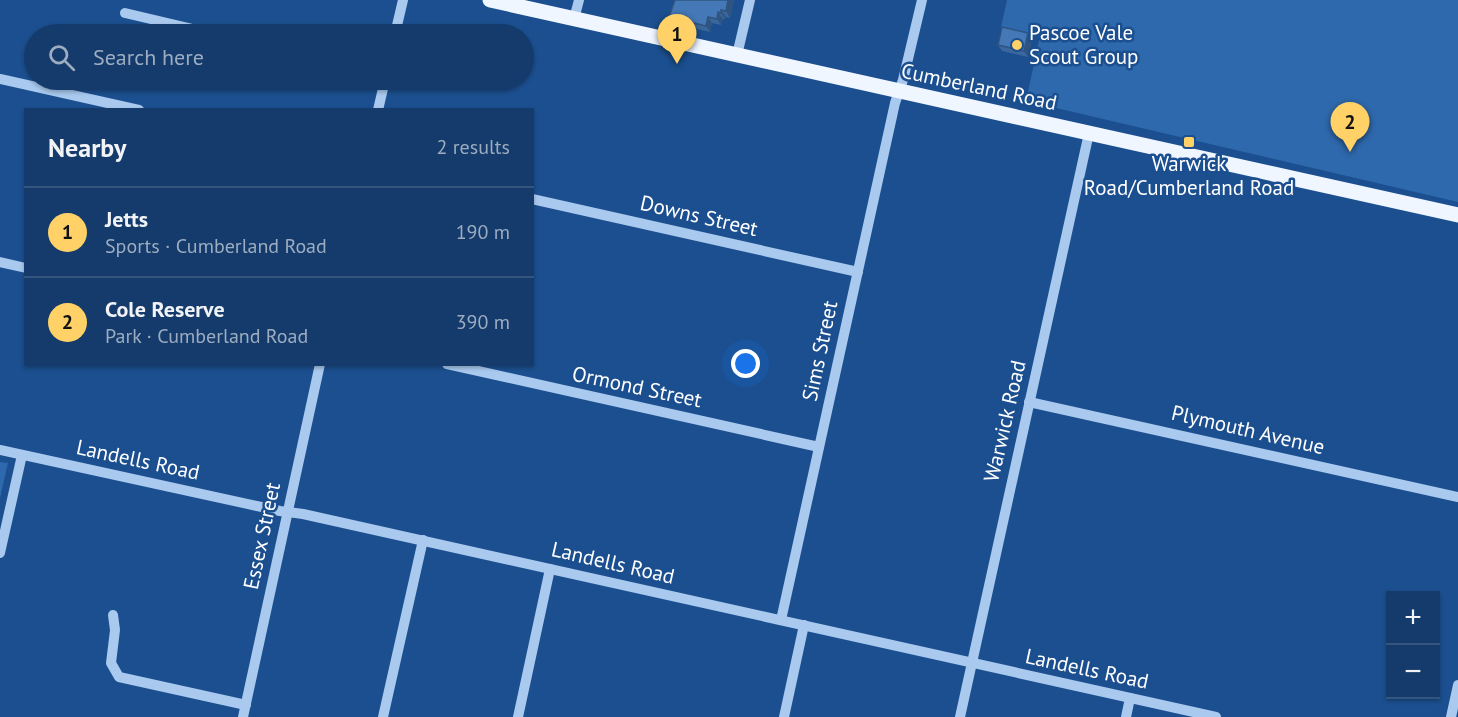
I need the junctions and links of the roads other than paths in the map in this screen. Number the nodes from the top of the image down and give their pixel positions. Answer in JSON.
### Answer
{"nodes":[{"id":1,"x":403,"y":0,"type":"edge"},
{"id":2,"x":490,"y":0,"type":"edge"},
{"id":3,"x":579,"y":0,"type":"edge"},
{"id":4,"x":750,"y":0,"type":"edge"},
{"id":5,"x":922,"y":0,"type":"edge"},
{"id":6,"x":125,"y":13,"type":"dead end"},
{"id":7,"x":574,"y":19,"type":"junction"},
{"id":8,"x":172,"y":24,"type":"edge"},
{"id":9,"x":397,"y":24,"type":"edge"},
{"id":10,"x":737,"y":55,"type":"junction"},
{"id":11,"x":0,"y":79,"type":"edge"},
{"id":12,"x":24,"y":84,"type":"edge"},
{"id":13,"x":49,"y":90,"type":"edge"},
{"id":14,"x":383,"y":90,"type":"edge"},
{"id":15,"x":899,"y":91,"type":"junction"},
{"id":16,"x":130,"y":108,"type":"edge"},
{"id":17,"x":378,"y":108,"type":"edge"},
{"id":18,"x":1089,"y":133,"type":"junction"},
{"id":19,"x":534,"y":199,"type":"edge"},
{"id":20,"x":1458,"y":215,"type":"edge"},
{"id":21,"x":0,"y":262,"type":"edge"},
{"id":22,"x":24,"y":268,"type":"edge"},
{"id":23,"x":858,"y":272,"type":"junction"},
{"id":24,"x":320,"y":366,"type":"edge"},
{"id":25,"x":456,"y":366,"type":"edge"},
{"id":26,"x":1029,"y":402,"type":"junction"},
{"id":27,"x":819,"y":447,"type":"junction"},
{"id":28,"x":0,"y":450,"type":"edge"},
{"id":29,"x":22,"y":455,"type":"junction"},
{"id":30,"x":1458,"y":497,"type":"edge"},
{"id":31,"x":287,"y":511,"type":"junction"},
{"id":32,"x":423,"y":540,"type":"junction"},
{"id":33,"x":0,"y":552,"type":"edge"},
{"id":34,"x":550,"y":569,"type":"junction"},
{"id":35,"x":113,"y":615,"type":"dead end"},
{"id":36,"x":780,"y":620,"type":"junction"},
{"id":37,"x":804,"y":625,"type":"junction"},
{"id":38,"x":972,"y":663,"type":"junction"},
{"id":39,"x":1458,"y":685,"type":"edge"},
{"id":40,"x":1130,"y":698,"type":"junction"},
{"id":41,"x":246,"y":705,"type":"junction"},
{"id":42,"x":243,"y":717,"type":"edge"},
{"id":43,"x":383,"y":717,"type":"edge"},
{"id":44,"x":518,"y":717,"type":"edge"},
{"id":45,"x":784,"y":717,"type":"edge"},
{"id":46,"x":960,"y":717,"type":"edge"},
{"id":47,"x":1126,"y":717,"type":"edge"},
{"id":48,"x":1216,"y":717,"type":"edge"},
{"id":49,"x":1451,"y":717,"type":"edge"}],
"edges":[{"from":1,"to":9,"type":"street"},
{"from":2,"to":7,"type":"main road","name":"Cumberland Road"},
{"from":3,"to":7,"type":"street"},
{"from":4,"to":10,"type":"street"},
{"from":5,"to":15,"type":"street","name":"Sims Street"},
{"from":6,"to":8,"type":"street"},
{"from":7,"to":10,"type":"main road","name":"Cumberland Road"},
{"from":10,"to":15,"type":"main road","name":"Cumberland Road"},
{"from":11,"to":12,"type":"street"},
{"from":13,"to":16,"type":"street"},
{"from":14,"to":17,"type":"street"},
{"from":15,"to":18,"type":"main road","name":"Cumberland Road"},
{"from":15,"to":23,"type":"street","name":"Sims Street"},
{"from":18,"to":20,"type":"main road","name":"Cumberland Road"},
{"from":18,"to":26,"type":"street","name":"Warwick Road"},
{"from":19,"to":23,"type":"street","name":"Downs Street"},
{"from":21,"to":22,"type":"street"},
{"from":23,"to":27,"type":"street","name":"Sims Street"},
{"from":24,"to":31,"type":"street","name":"Essex Street"},
{"from":25,"to":27,"type":"street","name":"Ormond Street"},
{"from":26,"to":30,"type":"street","name":"Plymouth Avenue"},
{"from":26,"to":38,"type":"street","name":"Warwick Road"},
{"from":27,"to":36,"type":"street","name":"Sims Street"},
{"from":28,"to":29,"type":"street","name":"Landells Road"},
{"from":29,"to":31,"type":"street","name":"Landells Road"},
{"from":29,"to":33,"type":"street"},
{"from":31,"to":32,"type":"street","name":"Landells Road"},
{"from":31,"to":41,"type":"street","name":"Essex Street"},
{"from":32,"to":34,"type":"street","name":"Landells Road"},
{"from":32,"to":43,"type":"street"},
{"from":34,"to":36,"type":"street","name":"Landells Road"},
{"from":34,"to":44,"type":"street"},
{"from":35,"to":41,"type":"street"},
{"from":36,"to":37,"type":"street","name":"Landells Road"},
{"from":37,"to":38,"type":"street","name":"Landells Road"},
{"from":37,"to":45,"type":"street"},
{"from":38,"to":40,"type":"street","name":"Landells Road"},
{"from":38,"to":46,"type":"street","name":"Warwick Road"},
{"from":39,"to":49,"type":"street"},
{"from":40,"to":47,"type":"street"},
{"from":40,"to":48,"type":"street","name":"Landells Road"},
{"from":41,"to":42,"type":"street","name":"Essex Street"}]}
